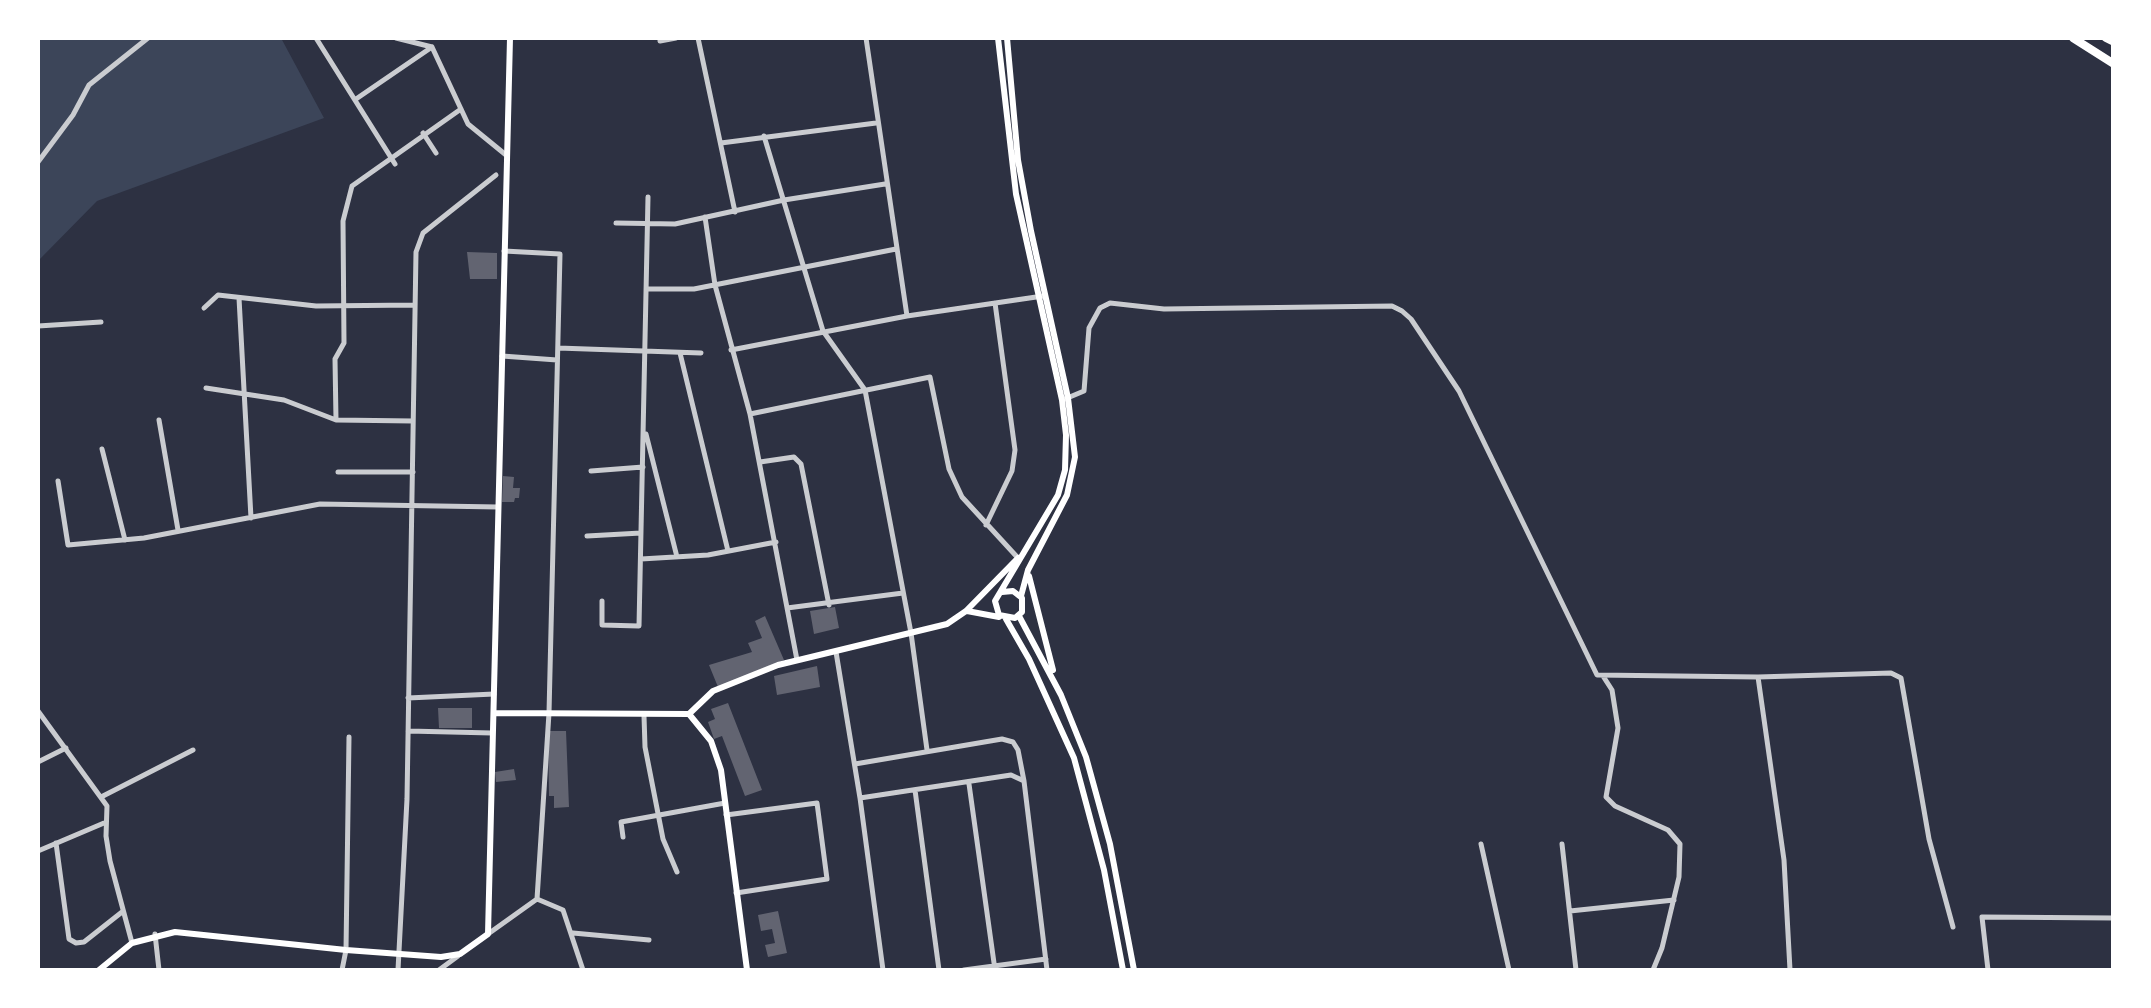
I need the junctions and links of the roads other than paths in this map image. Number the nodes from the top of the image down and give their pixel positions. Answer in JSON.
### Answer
{"nodes":[{"id":1,"x":148,"y":38,"type":"edge"},
{"id":2,"x":316,"y":38,"type":"edge"},
{"id":3,"x":396,"y":38,"type":"edge"},
{"id":4,"x":510,"y":38,"type":"edge"},
{"id":5,"x":676,"y":38,"type":"edge"},
{"id":6,"x":698,"y":38,"type":"edge"},
{"id":7,"x":866,"y":38,"type":"edge"},
{"id":8,"x":998,"y":38,"type":"edge"},
{"id":9,"x":1007,"y":38,"type":"edge"},
{"id":10,"x":2073,"y":38,"type":"edge"},
{"id":11,"x":660,"y":40,"type":"dead end"},
{"id":12,"x":432,"y":47,"type":"junction"},
{"id":13,"x":2114,"y":64,"type":"edge"},
{"id":14,"x":356,"y":99,"type":"junction"},
{"id":15,"x":461,"y":109,"type":"junction"},
{"id":16,"x":876,"y":123,"type":"junction"},
{"id":17,"x":423,"y":133,"type":"junction"},
{"id":18,"x":764,"y":136,"type":"junction"},
{"id":19,"x":720,"y":143,"type":"junction"},
{"id":20,"x":436,"y":152,"type":"dead end"},
{"id":21,"x":391,"y":156,"type":"junction"},
{"id":22,"x":507,"y":156,"type":"junction"},
{"id":23,"x":38,"y":162,"type":"edge"},
{"id":24,"x":395,"y":164,"type":"dead end"},
{"id":25,"x":496,"y":175,"type":"dead end"},
{"id":26,"x":885,"y":184,"type":"junction"},
{"id":27,"x":648,"y":197,"type":"dead end"},
{"id":28,"x":784,"y":200,"type":"junction"},
{"id":29,"x":735,"y":212,"type":"junction"},
{"id":30,"x":705,"y":218,"type":"junction"},
{"id":31,"x":616,"y":223,"type":"dead end"},
{"id":32,"x":648,"y":225,"type":"junction"},
{"id":33,"x":896,"y":248,"type":"junction"},
{"id":34,"x":504,"y":251,"type":"junction"},
{"id":35,"x":805,"y":266,"type":"junction"},
{"id":36,"x":715,"y":285,"type":"junction"},
{"id":37,"x":647,"y":289,"type":"junction"},
{"id":38,"x":1042,"y":296,"type":"junction"},
{"id":39,"x":239,"y":298,"type":"junction"},
{"id":40,"x":995,"y":303,"type":"junction"},
{"id":41,"x":345,"y":304,"type":"junction"},
{"id":42,"x":416,"y":304,"type":"junction"},
{"id":43,"x":204,"y":308,"type":"dead end"},
{"id":44,"x":906,"y":316,"type":"junction"},
{"id":45,"x":101,"y":322,"type":"dead end"},
{"id":46,"x":38,"y":326,"type":"edge"},
{"id":47,"x":823,"y":331,"type":"junction"},
{"id":48,"x":558,"y":348,"type":"junction"},
{"id":49,"x":731,"y":350,"type":"junction"},
{"id":50,"x":645,"y":353,"type":"junction"},
{"id":51,"x":680,"y":353,"type":"junction"},
{"id":52,"x":702,"y":353,"type":"dead end"},
{"id":53,"x":502,"y":356,"type":"junction"},
{"id":54,"x":557,"y":360,"type":"junction"},
{"id":55,"x":206,"y":388,"type":"dead end"},
{"id":56,"x":865,"y":390,"type":"junction"},
{"id":57,"x":243,"y":396,"type":"junction"},
{"id":58,"x":1065,"y":399,"type":"junction"},
{"id":59,"x":750,"y":414,"type":"junction"},
{"id":60,"x":159,"y":420,"type":"dead end"},
{"id":61,"x":336,"y":420,"type":"junction"},
{"id":62,"x":414,"y":421,"type":"junction"},
{"id":63,"x":644,"y":426,"type":"junction"},
{"id":64,"x":102,"y":449,"type":"dead end"},
{"id":65,"x":760,"y":462,"type":"junction"},
{"id":66,"x":643,"y":467,"type":"junction"},
{"id":67,"x":591,"y":471,"type":"dead end"},
{"id":68,"x":338,"y":472,"type":"dead end"},
{"id":69,"x":413,"y":472,"type":"junction"},
{"id":70,"x":58,"y":481,"type":"dead end"},
{"id":71,"x":412,"y":504,"type":"junction"},
{"id":72,"x":498,"y":506,"type":"junction"},
{"id":73,"x":251,"y":518,"type":"junction"},
{"id":74,"x":986,"y":525,"type":"junction"},
{"id":75,"x":178,"y":532,"type":"junction"},
{"id":76,"x":642,"y":533,"type":"junction"},
{"id":77,"x":587,"y":536,"type":"dead end"},
{"id":78,"x":125,"y":540,"type":"junction"},
{"id":79,"x":1030,"y":540,"type":"junction"},
{"id":80,"x":776,"y":542,"type":"junction"},
{"id":81,"x":728,"y":551,"type":"junction"},
{"id":82,"x":676,"y":557,"type":"junction"},
{"id":83,"x":1018,"y":558,"type":"junction"},
{"id":84,"x":641,"y":559,"type":"junction"},
{"id":85,"x":1028,"y":570,"type":"junction"},
{"id":86,"x":1002,"y":592,"type":"junction"},
{"id":87,"x":903,"y":594,"type":"junction"},
{"id":88,"x":1021,"y":596,"type":"junction"},
{"id":89,"x":602,"y":601,"type":"dead end"},
{"id":90,"x":829,"y":605,"type":"junction"},
{"id":91,"x":787,"y":608,"type":"junction"},
{"id":92,"x":966,"y":611,"type":"junction"},
{"id":93,"x":1019,"y":616,"type":"junction"},
{"id":94,"x":1005,"y":618,"type":"junction"},
{"id":95,"x":910,"y":633,"type":"junction"},
{"id":96,"x":836,"y":648,"type":"junction"},
{"id":97,"x":796,"y":660,"type":"junction"},
{"id":98,"x":1602,"y":675,"type":"junction"},
{"id":99,"x":1758,"y":677,"type":"junction"},
{"id":100,"x":494,"y":694,"type":"junction"},
{"id":101,"x":1061,"y":695,"type":"junction"},
{"id":102,"x":408,"y":698,"type":"junction"},
{"id":103,"x":38,"y":711,"type":"edge"},
{"id":104,"x":494,"y":713,"type":"junction"},
{"id":105,"x":549,"y":713,"type":"junction"},
{"id":106,"x":689,"y":714,"type":"junction"},
{"id":107,"x":644,"y":716,"type":"junction"},
{"id":108,"x":408,"y":732,"type":"junction"},
{"id":109,"x":492,"y":733,"type":"junction"},
{"id":110,"x":349,"y":736,"type":"dead end"},
{"id":111,"x":66,"y":748,"type":"junction"},
{"id":112,"x":193,"y":750,"type":"dead end"},
{"id":113,"x":927,"y":750,"type":"junction"},
{"id":114,"x":38,"y":762,"type":"edge"},
{"id":115,"x":855,"y":764,"type":"junction"},
{"id":116,"x":1024,"y":781,"type":"junction"},
{"id":117,"x":969,"y":784,"type":"junction"},
{"id":118,"x":915,"y":790,"type":"junction"},
{"id":119,"x":103,"y":796,"type":"junction"},
{"id":120,"x":860,"y":798,"type":"junction"},
{"id":121,"x":725,"y":803,"type":"junction"},
{"id":122,"x":661,"y":814,"type":"junction"},
{"id":123,"x":726,"y":815,"type":"junction"},
{"id":124,"x":106,"y":822,"type":"junction"},
{"id":125,"x":623,"y":837,"type":"dead end"},
{"id":126,"x":56,"y":843,"type":"junction"},
{"id":127,"x":1481,"y":844,"type":"dead end"},
{"id":128,"x":1562,"y":844,"type":"dead end"},
{"id":129,"x":38,"y":851,"type":"edge"},
{"id":130,"x":677,"y":872,"type":"dead end"},
{"id":131,"x":736,"y":893,"type":"junction"},
{"id":132,"x":537,"y":899,"type":"junction"},
{"id":133,"x":1674,"y":900,"type":"junction"},
{"id":134,"x":122,"y":912,"type":"junction"},
{"id":135,"x":1570,"y":912,"type":"junction"},
{"id":136,"x":2114,"y":918,"type":"edge"},
{"id":137,"x":1953,"y":928,"type":"dead end"},
{"id":138,"x":572,"y":933,"type":"junction"},
{"id":139,"x":155,"y":934,"type":"junction"},
{"id":140,"x":488,"y":934,"type":"junction"},
{"id":141,"x":650,"y":940,"type":"dead end"},
{"id":142,"x":132,"y":943,"type":"junction"},
{"id":143,"x":346,"y":950,"type":"junction"},
{"id":144,"x":460,"y":954,"type":"junction"},
{"id":145,"x":401,"y":955,"type":"junction"},
{"id":146,"x":1046,"y":960,"type":"junction"},
{"id":147,"x":994,"y":969,"type":"edge"},
{"id":148,"x":99,"y":970,"type":"edge"},
{"id":149,"x":159,"y":970,"type":"edge"},
{"id":150,"x":342,"y":970,"type":"edge"},
{"id":151,"x":398,"y":970,"type":"edge"},
{"id":152,"x":439,"y":970,"type":"edge"},
{"id":153,"x":583,"y":970,"type":"edge"},
{"id":154,"x":746,"y":970,"type":"edge"},
{"id":155,"x":882,"y":970,"type":"edge"},
{"id":156,"x":939,"y":970,"type":"edge"},
{"id":157,"x":964,"y":970,"type":"edge"},
{"id":158,"x":1047,"y":970,"type":"edge"},
{"id":159,"x":1123,"y":970,"type":"edge"},
{"id":160,"x":1134,"y":970,"type":"edge"},
{"id":161,"x":1509,"y":970,"type":"edge"},
{"id":162,"x":1577,"y":970,"type":"edge"},
{"id":163,"x":1653,"y":970,"type":"edge"},
{"id":164,"x":1790,"y":970,"type":"edge"},
{"id":165,"x":1988,"y":970,"type":"edge"}],
"edges":[{"from":1,"to":23,"type":"street"},
{"from":2,"to":14,"type":"street"},
{"from":3,"to":12,"type":"street"},
{"from":4,"to":22,"type":"main road"},
{"from":5,"to":11,"type":"street"},
{"from":6,"to":19,"type":"street"},
{"from":7,"to":16,"type":"street"},
{"from":8,"to":38,"type":"main road"},
{"from":9,"to":38,"type":"main road"},
{"from":10,"to":13,"type":"highway"},
{"from":12,"to":14,"type":"street"},
{"from":12,"to":15,"type":"street"},
{"from":14,"to":21,"type":"street"},
{"from":15,"to":17,"type":"street"},
{"from":15,"to":22,"type":"street"},
{"from":16,"to":18,"type":"street"},
{"from":16,"to":26,"type":"street"},
{"from":17,"to":20,"type":"street"},
{"from":17,"to":21,"type":"street"},
{"from":18,"to":19,"type":"street"},
{"from":18,"to":28,"type":"street"},
{"from":19,"to":29,"type":"street"},
{"from":21,"to":24,"type":"street"},
{"from":21,"to":41,"type":"street"},
{"from":22,"to":34,"type":"main road"},
{"from":25,"to":42,"type":"street"},
{"from":26,"to":28,"type":"street"},
{"from":26,"to":33,"type":"street"},
{"from":27,"to":32,"type":"street"},
{"from":28,"to":29,"type":"street"},
{"from":28,"to":35,"type":"street"},
{"from":29,"to":30,"type":"street"},
{"from":30,"to":32,"type":"street"},
{"from":30,"to":36,"type":"street"},
{"from":31,"to":32,"type":"street"},
{"from":32,"to":37,"type":"street"},
{"from":33,"to":35,"type":"street"},
{"from":33,"to":44,"type":"street"},
{"from":34,"to":48,"type":"street"},
{"from":34,"to":53,"type":"main road"},
{"from":35,"to":36,"type":"street"},
{"from":35,"to":47,"type":"street"},
{"from":36,"to":37,"type":"street"},
{"from":36,"to":49,"type":"street"},
{"from":37,"to":50,"type":"street"},
{"from":38,"to":40,"type":"street"},
{"from":38,"to":58,"type":"main road"},
{"from":39,"to":41,"type":"street"},
{"from":39,"to":43,"type":"street"},
{"from":39,"to":57,"type":"street"},
{"from":40,"to":44,"type":"street"},
{"from":40,"to":74,"type":"street"},
{"from":41,"to":42,"type":"street"},
{"from":41,"to":61,"type":"street"},
{"from":42,"to":62,"type":"street"},
{"from":44,"to":47,"type":"street"},
{"from":45,"to":46,"type":"street"},
{"from":47,"to":49,"type":"street"},
{"from":47,"to":56,"type":"street"},
{"from":48,"to":50,"type":"street"},
{"from":48,"to":54,"type":"street"},
{"from":49,"to":59,"type":"street"},
{"from":50,"to":51,"type":"street"},
{"from":50,"to":63,"type":"street"},
{"from":51,"to":52,"type":"street"},
{"from":51,"to":81,"type":"street"},
{"from":53,"to":54,"type":"street"},
{"from":53,"to":72,"type":"main road"},
{"from":54,"to":105,"type":"street"},
{"from":55,"to":57,"type":"street"},
{"from":56,"to":59,"type":"street"},
{"from":56,"to":74,"type":"street"},
{"from":56,"to":87,"type":"street"},
{"from":57,"to":61,"type":"street"},
{"from":57,"to":73,"type":"street"},
{"from":58,"to":79,"type":"main road"},
{"from":58,"to":85,"type":"main road"},
{"from":58,"to":98,"type":"street"},
{"from":59,"to":65,"type":"street"},
{"from":60,"to":75,"type":"street"},
{"from":61,"to":62,"type":"street"},
{"from":62,"to":69,"type":"street"},
{"from":63,"to":66,"type":"street"},
{"from":63,"to":82,"type":"street"},
{"from":64,"to":78,"type":"street"},
{"from":65,"to":80,"type":"street"},
{"from":65,"to":90,"type":"street"},
{"from":66,"to":67,"type":"street"},
{"from":66,"to":76,"type":"street"},
{"from":68,"to":69,"type":"street"},
{"from":69,"to":71,"type":"street"},
{"from":70,"to":78,"type":"street"},
{"from":71,"to":72,"type":"street"},
{"from":71,"to":73,"type":"street"},
{"from":71,"to":102,"type":"street"},
{"from":72,"to":100,"type":"main road"},
{"from":73,"to":75,"type":"street"},
{"from":74,"to":83,"type":"street"},
{"from":75,"to":78,"type":"street"},
{"from":76,"to":77,"type":"street"},
{"from":76,"to":84,"type":"street"},
{"from":79,"to":83,"type":"main road"},
{"from":79,"to":86,"type":"main road"},
{"from":80,"to":81,"type":"street"},
{"from":80,"to":91,"type":"street"},
{"from":81,"to":82,"type":"street"},
{"from":82,"to":84,"type":"street"},
{"from":83,"to":92,"type":"main road"},
{"from":84,"to":89,"type":"street"},
{"from":85,"to":88,"type":"main road"},
{"from":85,"to":101,"type":"main road"},
{"from":86,"to":88,"type":"main road"},
{"from":86,"to":92,"type":"main road"},
{"from":86,"to":94,"type":"main road"},
{"from":87,"to":90,"type":"street"},
{"from":87,"to":95,"type":"street"},
{"from":88,"to":93,"type":"main road"},
{"from":90,"to":91,"type":"street"},
{"from":91,"to":97,"type":"street"},
{"from":92,"to":94,"type":"main road"},
{"from":92,"to":95,"type":"main road"},
{"from":93,"to":94,"type":"main road"},
{"from":93,"to":101,"type":"main road"},
{"from":94,"to":159,"type":"main road"},
{"from":95,"to":96,"type":"main road"},
{"from":95,"to":113,"type":"street"},
{"from":96,"to":97,"type":"main road"},
{"from":96,"to":115,"type":"street"},
{"from":97,"to":106,"type":"main road"},
{"from":98,"to":99,"type":"street"},
{"from":98,"to":133,"type":"street"},
{"from":99,"to":137,"type":"street"},
{"from":99,"to":164,"type":"street"},
{"from":100,"to":102,"type":"street"},
{"from":100,"to":104,"type":"main road"},
{"from":101,"to":160,"type":"main road"},
{"from":102,"to":108,"type":"street"},
{"from":103,"to":111,"type":"street"},
{"from":104,"to":105,"type":"main road"},
{"from":104,"to":109,"type":"main road"},
{"from":105,"to":107,"type":"main road"},
{"from":105,"to":132,"type":"street"},
{"from":106,"to":107,"type":"main road"},
{"from":106,"to":121,"type":"main road"},
{"from":107,"to":122,"type":"street"},
{"from":108,"to":109,"type":"street"},
{"from":108,"to":145,"type":"street"},
{"from":109,"to":140,"type":"main road"},
{"from":110,"to":143,"type":"street"},
{"from":111,"to":114,"type":"street"},
{"from":111,"to":119,"type":"street"},
{"from":112,"to":119,"type":"street"},
{"from":113,"to":115,"type":"street"},
{"from":113,"to":116,"type":"street"},
{"from":115,"to":120,"type":"street"},
{"from":116,"to":117,"type":"street"},
{"from":116,"to":146,"type":"street"},
{"from":117,"to":118,"type":"street"},
{"from":117,"to":147,"type":"street"},
{"from":118,"to":120,"type":"street"},
{"from":118,"to":156,"type":"street"},
{"from":119,"to":124,"type":"street"},
{"from":120,"to":155,"type":"street"},
{"from":121,"to":122,"type":"street"},
{"from":121,"to":123,"type":"main road"},
{"from":122,"to":125,"type":"street"},
{"from":122,"to":130,"type":"street"},
{"from":123,"to":131,"type":"main road"},
{"from":123,"to":131,"type":"street"},
{"from":124,"to":126,"type":"street"},
{"from":124,"to":134,"type":"street"},
{"from":126,"to":129,"type":"street"},
{"from":126,"to":134,"type":"street"},
{"from":127,"to":161,"type":"street"},
{"from":128,"to":135,"type":"street"},
{"from":131,"to":154,"type":"main road"},
{"from":132,"to":138,"type":"street"},
{"from":132,"to":140,"type":"street"},
{"from":133,"to":135,"type":"street"},
{"from":133,"to":163,"type":"street"},
{"from":134,"to":142,"type":"street"},
{"from":135,"to":162,"type":"street"},
{"from":136,"to":165,"type":"street"},
{"from":138,"to":141,"type":"street"},
{"from":138,"to":153,"type":"street"},
{"from":139,"to":142,"type":"main road"},
{"from":139,"to":143,"type":"main road"},
{"from":139,"to":149,"type":"street"},
{"from":140,"to":144,"type":"main road"},
{"from":142,"to":148,"type":"main road"},
{"from":143,"to":145,"type":"main road"},
{"from":143,"to":150,"type":"street"},
{"from":144,"to":145,"type":"main road"},
{"from":144,"to":152,"type":"street"},
{"from":145,"to":151,"type":"street"},
{"from":146,"to":147,"type":"street"},
{"from":146,"to":158,"type":"street"},
{"from":147,"to":157,"type":"street"}]}
